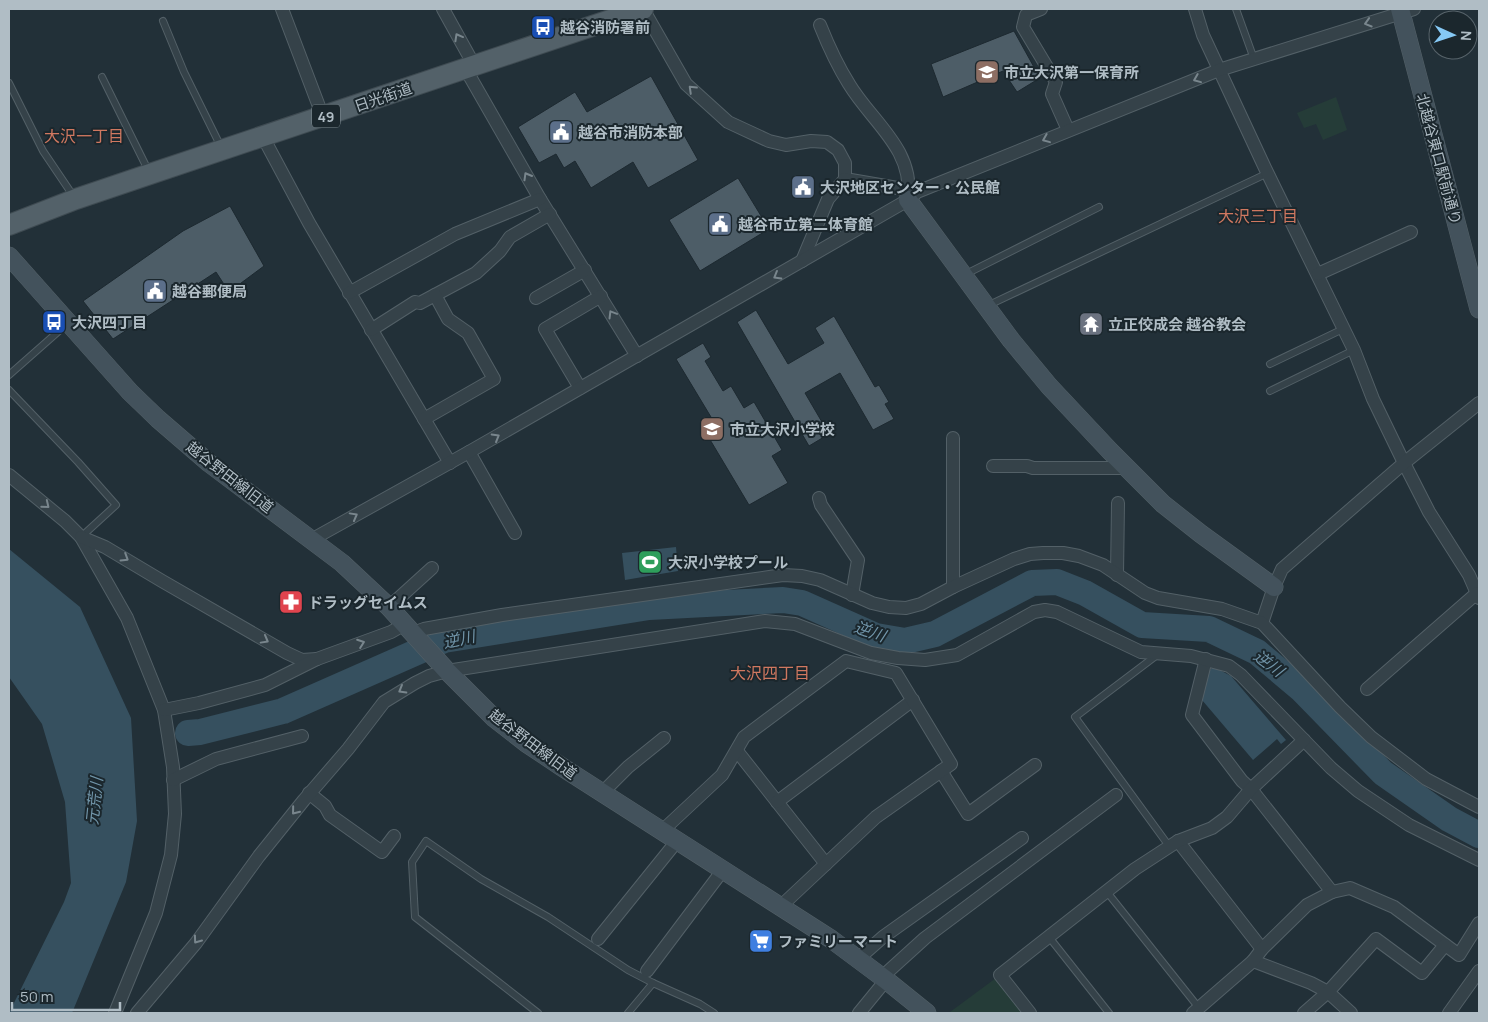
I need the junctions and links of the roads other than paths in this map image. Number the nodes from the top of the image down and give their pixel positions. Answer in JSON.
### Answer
{"nodes":[{"id":1,"x":282,"y":9,"type":"edge"},
{"id":2,"x":443,"y":9,"type":"edge"},
{"id":3,"x":643,"y":9,"type":"edge"},
{"id":4,"x":1041,"y":9,"type":"edge"},
{"id":5,"x":1195,"y":9,"type":"edge"},
{"id":6,"x":1236,"y":9,"type":"edge"},
{"id":7,"x":1405,"y":10,"type":"edge"},
{"id":8,"x":163,"y":21,"type":"dead end"},
{"id":9,"x":820,"y":25,"type":"dead end"},
{"id":10,"x":1254,"y":60,"type":"junction"},
{"id":11,"x":469,"y":67,"type":"junction"},
{"id":12,"x":1219,"y":70,"type":"junction"},
{"id":13,"x":102,"y":77,"type":"dead end"},
{"id":14,"x":9,"y":83,"type":"edge"},
{"id":15,"x":323,"y":117,"type":"junction"},
{"id":16,"x":1068,"y":130,"type":"junction"},
{"id":17,"x":263,"y":137,"type":"junction"},
{"id":18,"x":222,"y":150,"type":"junction"},
{"id":19,"x":1268,"y":173,"type":"junction"},
{"id":20,"x":150,"y":174,"type":"junction"},
{"id":21,"x":845,"y":179,"type":"junction"},
{"id":22,"x":908,"y":195,"type":"junction"},
{"id":23,"x":540,"y":199,"type":"junction"},
{"id":24,"x":76,"y":200,"type":"junction"},
{"id":25,"x":1099,"y":207,"type":"dead end"},
{"id":26,"x":550,"y":214,"type":"junction"},
{"id":27,"x":9,"y":225,"type":"edge"},
{"id":28,"x":1411,"y":232,"type":"dead end"},
{"id":29,"x":9,"y":256,"type":"edge"},
{"id":30,"x":802,"y":261,"type":"junction"},
{"id":31,"x":585,"y":270,"type":"junction"},
{"id":32,"x":1318,"y":274,"type":"junction"},
{"id":33,"x":964,"y":276,"type":"junction"},
{"id":34,"x":349,"y":294,"type":"junction"},
{"id":35,"x":434,"y":295,"type":"junction"},
{"id":36,"x":601,"y":296,"type":"junction"},
{"id":37,"x":536,"y":298,"type":"dead end"},
{"id":38,"x":986,"y":306,"type":"junction"},
{"id":39,"x":1479,"y":309,"type":"edge"},
{"id":40,"x":68,"y":323,"type":"junction"},
{"id":41,"x":1343,"y":329,"type":"junction"},
{"id":42,"x":371,"y":330,"type":"junction"},
{"id":43,"x":1354,"y":350,"type":"junction"},
{"id":44,"x":637,"y":356,"type":"junction"},
{"id":45,"x":1270,"y":364,"type":"dead end"},
{"id":46,"x":9,"y":375,"type":"edge"},
{"id":47,"x":580,"y":388,"type":"junction"},
{"id":48,"x":9,"y":390,"type":"edge"},
{"id":49,"x":1270,"y":391,"type":"dead end"},
{"id":50,"x":1479,"y":403,"type":"edge"},
{"id":51,"x":424,"y":418,"type":"junction"},
{"id":52,"x":953,"y":438,"type":"dead end"},
{"id":53,"x":469,"y":452,"type":"junction"},
{"id":54,"x":450,"y":463,"type":"junction"},
{"id":55,"x":1404,"y":464,"type":"junction"},
{"id":56,"x":993,"y":466,"type":"dead end"},
{"id":57,"x":1127,"y":468,"type":"junction"},
{"id":58,"x":9,"y":475,"type":"edge"},
{"id":59,"x":819,"y":498,"type":"dead end"},
{"id":60,"x":1118,"y":503,"type":"dead end"},
{"id":61,"x":515,"y":533,"type":"dead end"},
{"id":62,"x":81,"y":536,"type":"junction"},
{"id":63,"x":311,"y":540,"type":"junction"},
{"id":64,"x":432,"y":568,"type":"dead end"},
{"id":65,"x":1117,"y":575,"type":"junction"},
{"id":66,"x":954,"y":587,"type":"junction"},
{"id":67,"x":1274,"y":587,"type":"junction"},
{"id":68,"x":852,"y":595,"type":"junction"},
{"id":69,"x":1478,"y":595,"type":"edge"},
{"id":70,"x":389,"y":607,"type":"junction"},
{"id":71,"x":1262,"y":623,"type":"junction"},
{"id":72,"x":411,"y":631,"type":"junction"},
{"id":73,"x":1158,"y":654,"type":"junction"},
{"id":74,"x":316,"y":659,"type":"junction"},
{"id":75,"x":1206,"y":659,"type":"junction"},
{"id":76,"x":444,"y":668,"type":"junction"},
{"id":77,"x":1367,"y":689,"type":"dead end"},
{"id":78,"x":913,"y":700,"type":"junction"},
{"id":79,"x":164,"y":710,"type":"junction"},
{"id":80,"x":302,"y":736,"type":"dead end"},
{"id":81,"x":664,"y":738,"type":"dead end"},
{"id":82,"x":1304,"y":740,"type":"junction"},
{"id":83,"x":737,"y":751,"type":"junction"},
{"id":84,"x":1035,"y":765,"type":"dead end"},
{"id":85,"x":941,"y":771,"type":"junction"},
{"id":86,"x":174,"y":780,"type":"junction"},
{"id":87,"x":1251,"y":789,"type":"junction"},
{"id":88,"x":309,"y":793,"type":"junction"},
{"id":89,"x":602,"y":793,"type":"junction"},
{"id":90,"x":1116,"y":794,"type":"dead end"},
{"id":91,"x":777,"y":802,"type":"junction"},
{"id":92,"x":1479,"y":807,"type":"edge"},
{"id":93,"x":394,"y":836,"type":"dead end"},
{"id":94,"x":669,"y":836,"type":"junction"},
{"id":95,"x":1022,"y":838,"type":"dead end"},
{"id":96,"x":1174,"y":843,"type":"junction"},
{"id":97,"x":1479,"y":860,"type":"edge"},
{"id":98,"x":826,"y":864,"type":"junction"},
{"id":99,"x":722,"y":870,"type":"junction"},
{"id":100,"x":1107,"y":892,"type":"junction"},
{"id":101,"x":1332,"y":892,"type":"junction"},
{"id":102,"x":780,"y":907,"type":"junction"},
{"id":103,"x":1479,"y":923,"type":"edge"},
{"id":104,"x":1049,"y":937,"type":"junction"},
{"id":105,"x":598,"y":939,"type":"dead end"},
{"id":106,"x":1445,"y":945,"type":"junction"},
{"id":107,"x":1262,"y":949,"type":"junction"},
{"id":108,"x":858,"y":959,"type":"junction"},
{"id":109,"x":1253,"y":961,"type":"junction"},
{"id":110,"x":647,"y":971,"type":"dead end"},
{"id":111,"x":1479,"y":971,"type":"edge"},
{"id":112,"x":884,"y":978,"type":"junction"},
{"id":113,"x":652,"y":983,"type":"junction"},
{"id":114,"x":1328,"y":992,"type":"junction"},
{"id":115,"x":1196,"y":1011,"type":"edge"},
{"id":116,"x":115,"y":1013,"type":"edge"},
{"id":117,"x":137,"y":1013,"type":"edge"},
{"id":118,"x":538,"y":1013,"type":"edge"},
{"id":119,"x":628,"y":1013,"type":"edge"},
{"id":120,"x":714,"y":1013,"type":"edge"},
{"id":121,"x":859,"y":1013,"type":"edge"},
{"id":122,"x":928,"y":1013,"type":"edge"},
{"id":123,"x":1030,"y":1013,"type":"edge"},
{"id":124,"x":1109,"y":1013,"type":"edge"},
{"id":125,"x":1304,"y":1013,"type":"edge"},
{"id":126,"x":1351,"y":1013,"type":"edge"},
{"id":127,"x":1449,"y":1013,"type":"edge"}],
"edges":[{"from":1,"to":15,"type":"street"},
{"from":11,"to":2,"type":"street","one_way":true},
{"from":3,"to":11,"type":"main road","name":"日光街道","number":"49"},
{"from":21,"to":3,"type":"street","one_way":true},
{"from":4,"to":16,"type":"street"},
{"from":5,"to":12,"type":"street"},
{"from":6,"to":10,"type":"lane"},
{"from":7,"to":10,"type":"street","one_way":true},
{"from":7,"to":39,"type":"street","name":"北越谷東口駅前通り"},
{"from":8,"to":18,"type":"lane"},
{"from":9,"to":22,"type":"street"},
{"from":10,"to":12,"type":"street"},
{"from":11,"to":15,"type":"main road","name":"日光街道","number":"49"},
{"from":23,"to":11,"type":"street","one_way":true},
{"from":12,"to":16,"type":"street","one_way":true},
{"from":12,"to":19,"type":"street"},
{"from":13,"to":20,"type":"lane"},
{"from":14,"to":24,"type":"lane"},
{"from":15,"to":17,"type":"main road","name":"日光街道","number":"49"},
{"from":16,"to":22,"type":"street","one_way":true},
{"from":17,"to":18,"type":"main road","name":"日光街道","number":"49"},
{"from":17,"to":34,"type":"street"},
{"from":18,"to":20,"type":"main road","name":"日光街道","number":"49"},
{"from":19,"to":32,"type":"street"},
{"from":19,"to":38,"type":"lane"},
{"from":20,"to":24,"type":"main road","name":"日光街道","number":"49"},
{"from":21,"to":22,"type":"street"},
{"from":21,"to":30,"type":"street"},
{"from":22,"to":30,"type":"street"},
{"from":22,"to":33,"type":"street"},
{"from":23,"to":26,"type":"street"},
{"from":23,"to":34,"type":"street"},
{"from":24,"to":27,"type":"main road","name":"日光街道","number":"49"},
{"from":25,"to":33,"type":"lane"},
{"from":26,"to":31,"type":"street"},
{"from":26,"to":35,"type":"street"},
{"from":28,"to":32,"type":"street"},
{"from":29,"to":40,"type":"street","name":"越谷野田線旧道"},
{"from":30,"to":44,"type":"street","one_way":true},
{"from":31,"to":36,"type":"street"},
{"from":31,"to":37,"type":"street"},
{"from":32,"to":41,"type":"street"},
{"from":33,"to":38,"type":"street"},
{"from":34,"to":42,"type":"street"},
{"from":35,"to":42,"type":"street"},
{"from":35,"to":51,"type":"street"},
{"from":44,"to":36,"type":"street","one_way":true},
{"from":36,"to":47,"type":"street"},
{"from":38,"to":57,"type":"street"},
{"from":40,"to":46,"type":"lane"},
{"from":40,"to":63,"type":"street","name":"越谷野田線旧道"},
{"from":41,"to":43,"type":"street"},
{"from":41,"to":45,"type":"lane"},
{"from":42,"to":51,"type":"street"},
{"from":43,"to":49,"type":"lane"},
{"from":43,"to":55,"type":"street"},
{"from":44,"to":47,"type":"street"},
{"from":53,"to":47,"type":"street","one_way":true},
{"from":48,"to":62,"type":"lane"},
{"from":50,"to":55,"type":"street"},
{"from":51,"to":54,"type":"street"},
{"from":52,"to":66,"type":"street"},
{"from":53,"to":54,"type":"street"},
{"from":53,"to":61,"type":"street"},
{"from":63,"to":54,"type":"street","one_way":true},
{"from":55,"to":67,"type":"street"},
{"from":55,"to":69,"type":"street"},
{"from":56,"to":57,"type":"street"},
{"from":57,"to":67,"type":"street"},
{"from":58,"to":62,"type":"street","one_way":true},
{"from":59,"to":68,"type":"street"},
{"from":60,"to":65,"type":"street"},
{"from":62,"to":74,"type":"street","one_way":true},
{"from":62,"to":79,"type":"street"},
{"from":63,"to":70,"type":"street","name":"越谷野田線旧道"},
{"from":64,"to":70,"type":"street"},
{"from":65,"to":66,"type":"street"},
{"from":65,"to":71,"type":"street"},
{"from":66,"to":68,"type":"street"},
{"from":67,"to":71,"type":"street"},
{"from":68,"to":72,"type":"street"},
{"from":69,"to":77,"type":"street"},
{"from":70,"to":72,"type":"street","name":"越谷野田線旧道"},
{"from":71,"to":92,"type":"street"},
{"from":74,"to":72,"type":"street","one_way":true},
{"from":72,"to":76,"type":"street","name":"越谷野田線旧道"},
{"from":73,"to":75,"type":"street"},
{"from":73,"to":76,"type":"street"},
{"from":73,"to":96,"type":"lane"},
{"from":74,"to":79,"type":"street"},
{"from":75,"to":82,"type":"street"},
{"from":75,"to":87,"type":"street"},
{"from":76,"to":88,"type":"street","one_way":true},
{"from":76,"to":89,"type":"street","name":"越谷野田線旧道"},
{"from":78,"to":83,"type":"street"},
{"from":78,"to":85,"type":"street"},
{"from":78,"to":91,"type":"street"},
{"from":79,"to":86,"type":"street"},
{"from":80,"to":86,"type":"street"},
{"from":81,"to":89,"type":"street"},
{"from":82,"to":87,"type":"street"},
{"from":82,"to":97,"type":"street"},
{"from":83,"to":91,"type":"street"},
{"from":83,"to":94,"type":"street"},
{"from":84,"to":85,"type":"street"},
{"from":85,"to":98,"type":"street"},
{"from":86,"to":116,"type":"street"},
{"from":87,"to":96,"type":"street"},
{"from":87,"to":101,"type":"street"},
{"from":88,"to":93,"type":"street"},
{"from":88,"to":117,"type":"street","one_way":true},
{"from":89,"to":94,"type":"street","name":"越谷野田線旧道"},
{"from":90,"to":112,"type":"street"},
{"from":91,"to":98,"type":"street"},
{"from":94,"to":99,"type":"street","name":"越谷野田線旧道"},
{"from":94,"to":105,"type":"street"},
{"from":95,"to":108,"type":"street"},
{"from":96,"to":100,"type":"street"},
{"from":96,"to":107,"type":"street"},
{"from":98,"to":102,"type":"street"},
{"from":99,"to":102,"type":"street","name":"越谷野田線旧道"},
{"from":99,"to":110,"type":"street"},
{"from":100,"to":104,"type":"street"},
{"from":100,"to":115,"type":"lane"},
{"from":101,"to":106,"type":"street"},
{"from":101,"to":107,"type":"street"},
{"from":102,"to":108,"type":"street","name":"越谷野田線旧道"},
{"from":103,"to":106,"type":"street"},
{"from":104,"to":123,"type":"street"},
{"from":104,"to":124,"type":"lane"},
{"from":106,"to":114,"type":"street"},
{"from":107,"to":109,"type":"street"},
{"from":108,"to":112,"type":"street","name":"越谷野田線旧道"},
{"from":109,"to":114,"type":"street"},
{"from":109,"to":115,"type":"street"},
{"from":111,"to":127,"type":"street"},
{"from":112,"to":121,"type":"street"},
{"from":112,"to":122,"type":"street","name":"越谷野田線旧道"},
{"from":113,"to":118,"type":"lane"},
{"from":113,"to":119,"type":"lane"},
{"from":113,"to":120,"type":"lane"},
{"from":114,"to":125,"type":"street"},
{"from":114,"to":126,"type":"street"}]}
